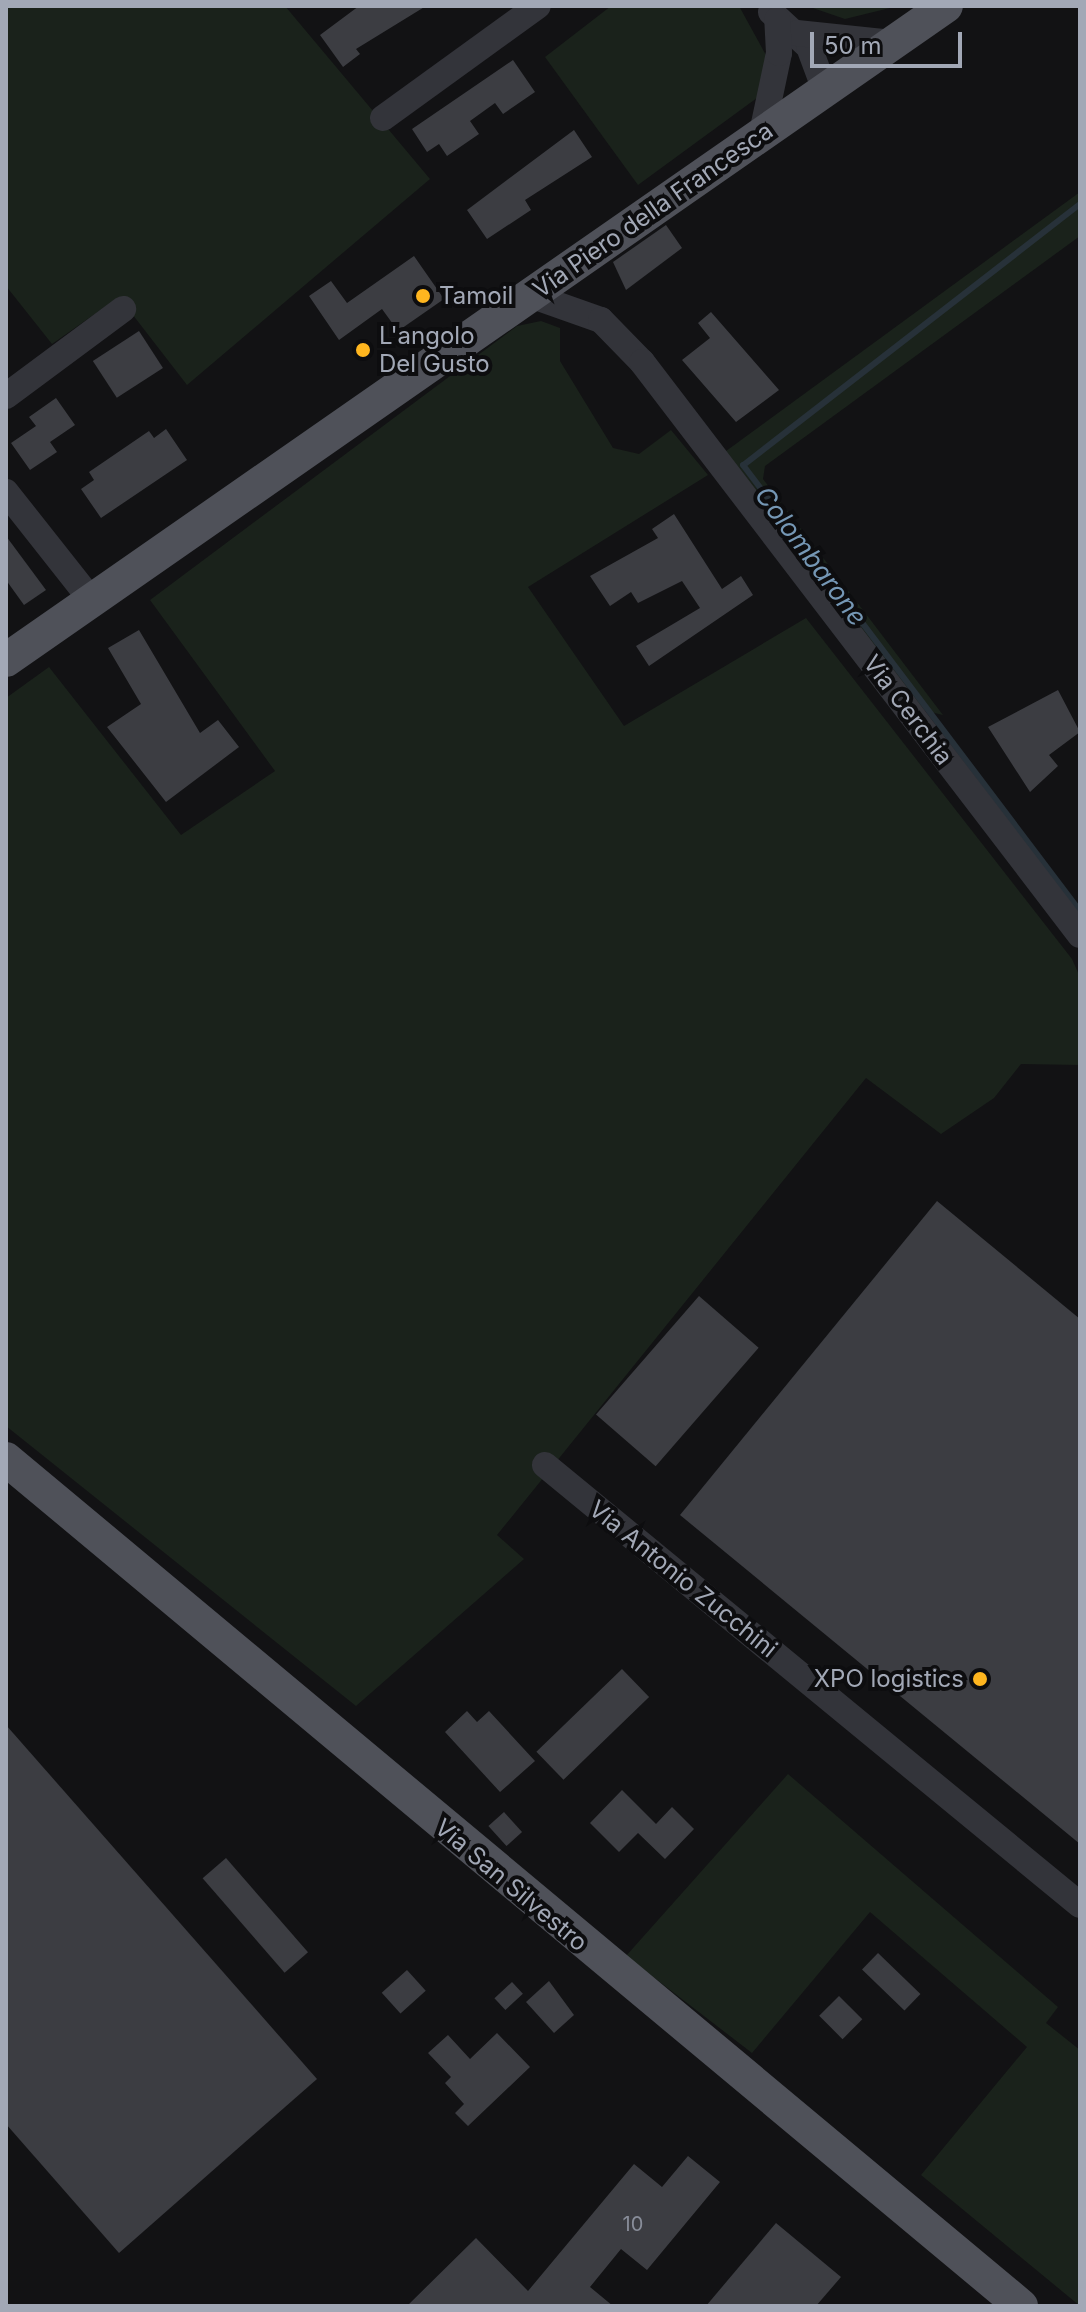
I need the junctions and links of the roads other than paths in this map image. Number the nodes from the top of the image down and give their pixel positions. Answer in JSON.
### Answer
{"nodes":[{"id":1,"x":538,"y":6,"type":"edge"},
{"id":2,"x":946,"y":6,"type":"edge"},
{"id":3,"x":780,"y":26,"type":"edge"},
{"id":4,"x":892,"y":43,"type":"junction"},
{"id":5,"x":825,"y":90,"type":"junction"},
{"id":6,"x":383,"y":118,"type":"dead end"},
{"id":7,"x":762,"y":133,"type":"junction"},
{"id":8,"x":530,"y":295,"type":"junction"},
{"id":9,"x":123,"y":309,"type":"dead end"},
{"id":10,"x":6,"y":396,"type":"edge"},
{"id":11,"x":6,"y":492,"type":"edge"},
{"id":12,"x":92,"y":601,"type":"junction"},
{"id":13,"x":6,"y":660,"type":"edge"},
{"id":14,"x":1080,"y":935,"type":"edge"},
{"id":15,"x":6,"y":1459,"type":"edge"},
{"id":16,"x":545,"y":1465,"type":"dead end"},
{"id":17,"x":1080,"y":1905,"type":"edge"},
{"id":18,"x":1021,"y":2306,"type":"edge"}],
"edges":[{"from":1,"to":6,"type":"street"},
{"from":2,"to":4,"type":"main road","name":"Via Piero della Francesca"},
{"from":3,"to":4,"type":"street"},
{"from":3,"to":5,"type":"street"},
{"from":3,"to":7,"type":"street"},
{"from":4,"to":5,"type":"main road","name":"Via Piero della Francesca"},
{"from":5,"to":7,"type":"main road","name":"Via Piero della Francesca"},
{"from":7,"to":8,"type":"main road","name":"Via Piero della Francesca"},
{"from":8,"to":12,"type":"main road","name":"Via Piero della Francesca"},
{"from":8,"to":14,"type":"street","name":"Via Cerchia"},
{"from":9,"to":10,"type":"street"},
{"from":11,"to":12,"type":"street"},
{"from":12,"to":13,"type":"main road","name":"Via Piero della Francesca"},
{"from":15,"to":18,"type":"main road","name":"Via San Silvestro"},
{"from":16,"to":17,"type":"street","name":"Via Antonio Zucchini"}]}
